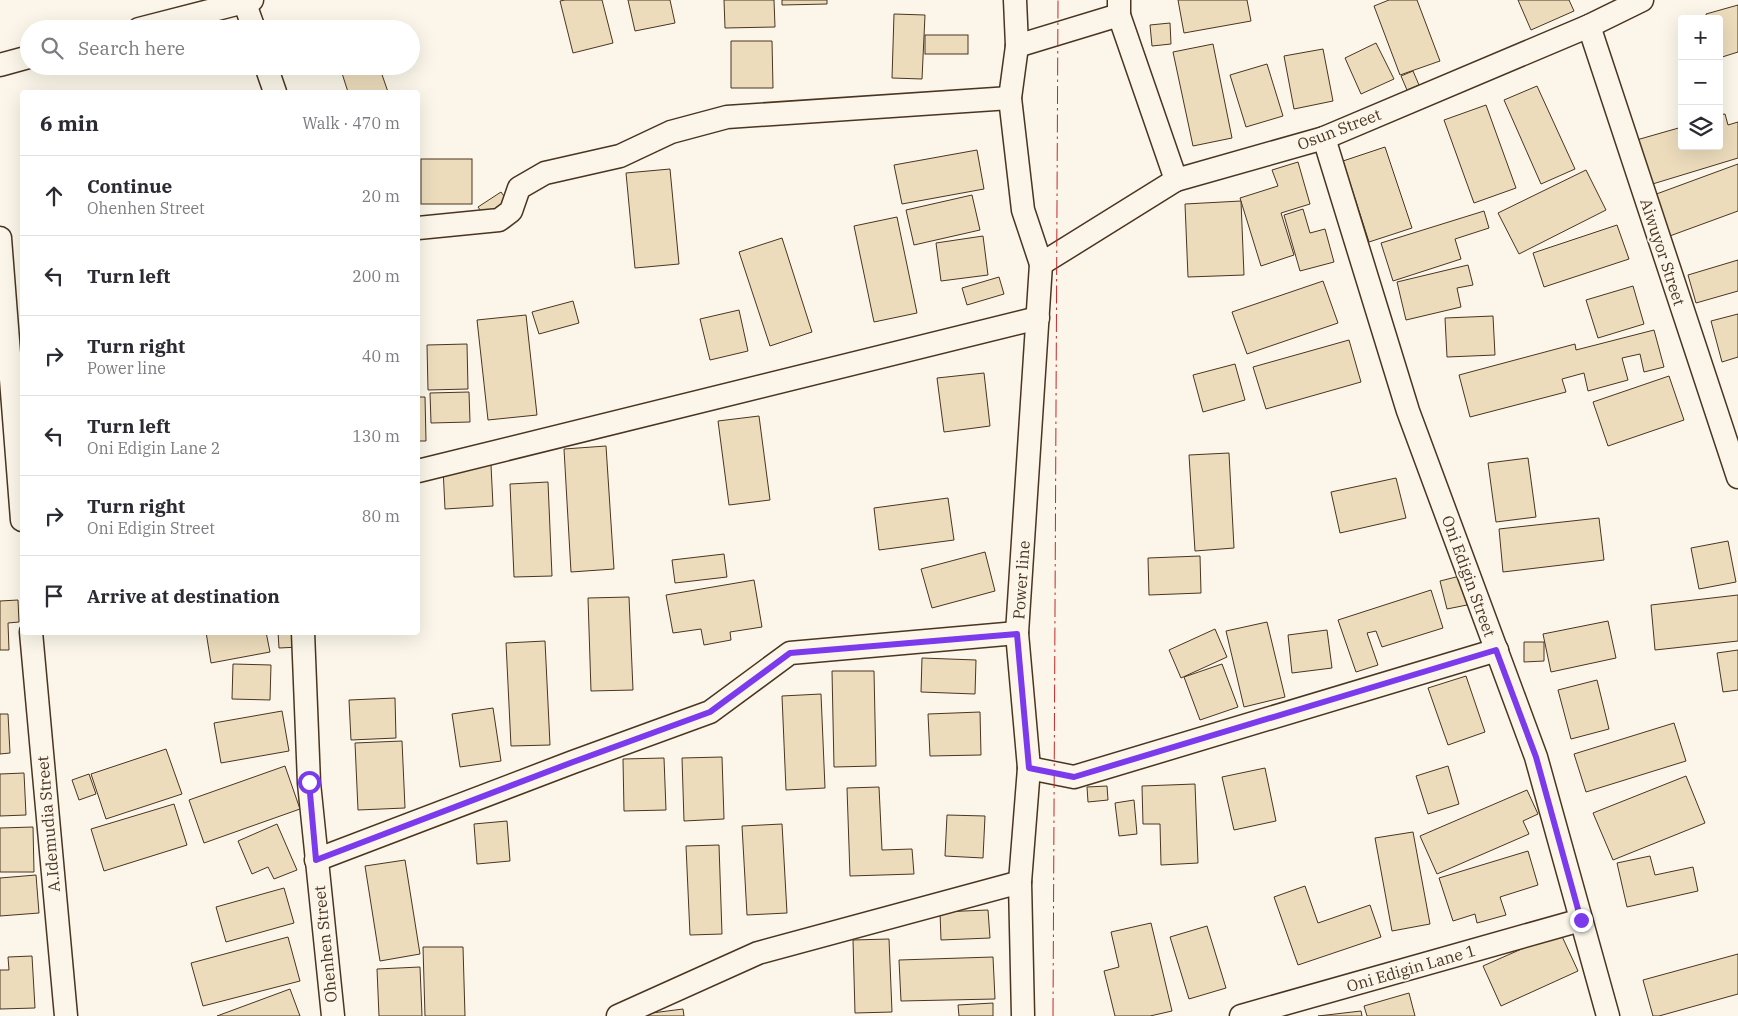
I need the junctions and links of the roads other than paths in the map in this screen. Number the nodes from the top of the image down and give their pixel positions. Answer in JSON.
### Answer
{"nodes":[{"id":1,"x":1016,"y":0,"type":"edge"},
{"id":2,"x":1642,"y":0,"type":"edge"},
{"id":3,"x":248,"y":1,"type":"edge"},
{"id":4,"x":1119,"y":8,"type":"edge"},
{"id":5,"x":174,"y":20,"type":"edge"},
{"id":6,"x":252,"y":20,"type":"edge"},
{"id":7,"x":1589,"y":26,"type":"junction"},
{"id":8,"x":1017,"y":46,"type":"junction"},
{"id":9,"x":20,"y":59,"type":"edge"},
{"id":10,"x":0,"y":65,"type":"edge"},
{"id":11,"x":269,"y":75,"type":"edge"},
{"id":12,"x":274,"y":90,"type":"edge"},
{"id":13,"x":1010,"y":98,"type":"junction"},
{"id":14,"x":1324,"y":138,"type":"junction"},
{"id":15,"x":1176,"y":180,"type":"junction"},
{"id":16,"x":420,"y":228,"type":"edge"},
{"id":17,"x":0,"y":238,"type":"edge"},
{"id":18,"x":1041,"y":264,"type":"junction"},
{"id":19,"x":1038,"y":318,"type":"junction"},
{"id":20,"x":420,"y":472,"type":"edge"},
{"id":21,"x":1738,"y":477,"type":"edge"},
{"id":22,"x":20,"y":494,"type":"edge"},
{"id":23,"x":1017,"y":634,"type":"junction"},
{"id":24,"x":32,"y":635,"type":"edge"},
{"id":25,"x":303,"y":635,"type":"edge"},
{"id":26,"x":1496,"y":650,"type":"junction"},
{"id":27,"x":1029,"y":768,"type":"junction"},
{"id":28,"x":316,"y":860,"type":"junction"},
{"id":29,"x":1020,"y":882,"type":"junction"},
{"id":30,"x":1581,"y":920,"type":"junction"},
{"id":31,"x":66,"y":1016,"type":"edge"},
{"id":32,"x":332,"y":1016,"type":"edge"},
{"id":33,"x":618,"y":1016,"type":"edge"},
{"id":34,"x":1023,"y":1016,"type":"edge"},
{"id":35,"x":1241,"y":1016,"type":"edge"},
{"id":36,"x":1608,"y":1016,"type":"edge"}],
"edges":[{"from":1,"to":8,"type":"street"},
{"from":2,"to":7,"type":"street","name":"Osun Street"},
{"from":3,"to":5,"type":"street"},
{"from":3,"to":6,"type":"street"},
{"from":4,"to":8,"type":"street"},
{"from":4,"to":15,"type":"street"},
{"from":7,"to":14,"type":"street","name":"Osun Street"},
{"from":7,"to":21,"type":"street","name":"Aiwuyor Street"},
{"from":8,"to":13,"type":"street"},
{"from":9,"to":10,"type":"street"},
{"from":11,"to":12,"type":"street"},
{"from":13,"to":16,"type":"street"},
{"from":13,"to":18,"type":"street"},
{"from":14,"to":15,"type":"street","name":"Osun Street"},
{"from":14,"to":26,"type":"street","name":"Oni Edigin Street"},
{"from":15,"to":18,"type":"street","name":"Osun Street"},
{"from":17,"to":22,"type":"street"},
{"from":18,"to":19,"type":"street","name":"Power line"},
{"from":19,"to":20,"type":"street"},
{"from":19,"to":23,"type":"street","name":"Power line"},
{"from":23,"to":27,"type":"street","name":"Power line"},
{"from":23,"to":28,"type":"street"},
{"from":24,"to":31,"type":"street","name":"A.Idemudia Street"},
{"from":25,"to":28,"type":"street","name":"Ohenhen Street"},
{"from":26,"to":27,"type":"street"},
{"from":26,"to":30,"type":"street","name":"Oni Edigin Street"},
{"from":27,"to":29,"type":"street","name":"Power line"},
{"from":28,"to":32,"type":"street","name":"Ohenhen Street"},
{"from":29,"to":33,"type":"street"},
{"from":29,"to":34,"type":"street","name":"Power line"},
{"from":30,"to":35,"type":"street","name":"Oni Edigin Lane 1"},
{"from":30,"to":36,"type":"street","name":"Oni Edigin Street"}]}
